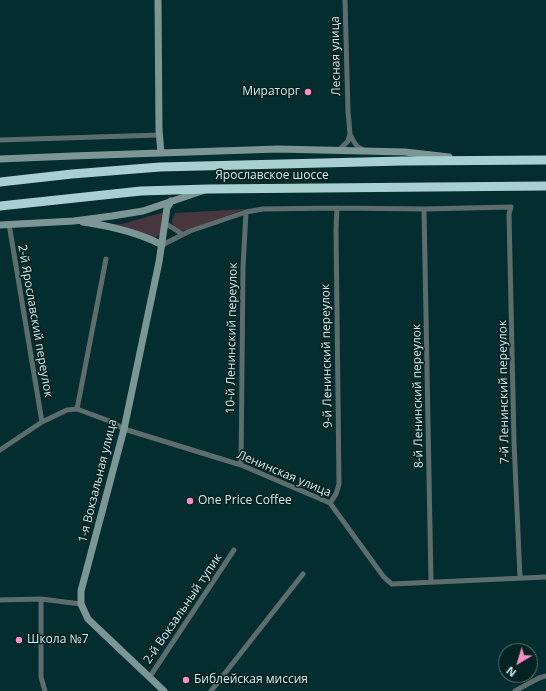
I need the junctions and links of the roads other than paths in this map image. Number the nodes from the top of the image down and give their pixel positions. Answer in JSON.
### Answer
{"nodes":[{"id":1,"x":158,"y":0,"type":"edge"},
{"id":2,"x":345,"y":0,"type":"edge"},
{"id":3,"x":350,"y":134,"type":"junction"},
{"id":4,"x":160,"y":135,"type":"junction"},
{"id":5,"x":0,"y":140,"type":"edge"},
{"id":6,"x":339,"y":150,"type":"junction"},
{"id":7,"x":365,"y":151,"type":"junction"},
{"id":8,"x":161,"y":153,"type":"junction"},
{"id":9,"x":0,"y":159,"type":"edge"},
{"id":10,"x":465,"y":160,"type":"junction"},
{"id":11,"x":542,"y":160,"type":"edge"},
{"id":12,"x":0,"y":182,"type":"edge"},
{"id":13,"x":546,"y":186,"type":"edge"},
{"id":14,"x":208,"y":189,"type":"junction"},
{"id":15,"x":171,"y":201,"type":"junction"},
{"id":16,"x":0,"y":206,"type":"edge"},
{"id":17,"x":337,"y":208,"type":"junction"},
{"id":18,"x":424,"y":209,"type":"junction"},
{"id":19,"x":246,"y":212,"type":"junction"},
{"id":20,"x":74,"y":221,"type":"junction"},
{"id":21,"x":165,"y":223,"type":"junction"},
{"id":22,"x":9,"y":224,"type":"junction"},
{"id":23,"x":0,"y":225,"type":"edge"},
{"id":24,"x":182,"y":234,"type":"junction"},
{"id":25,"x":162,"y":245,"type":"junction"},
{"id":26,"x":106,"y":259,"type":"dead end"},
{"id":27,"x":77,"y":409,"type":"junction"},
{"id":28,"x":42,"y":422,"type":"junction"},
{"id":29,"x":124,"y":428,"type":"junction"},
{"id":30,"x":0,"y":450,"type":"edge"},
{"id":31,"x":241,"y":465,"type":"junction"},
{"id":32,"x":330,"y":503,"type":"junction"},
{"id":33,"x":234,"y":550,"type":"dead end"},
{"id":34,"x":303,"y":574,"type":"dead end"},
{"id":35,"x":546,"y":577,"type":"edge"},
{"id":36,"x":520,"y":578,"type":"junction"},
{"id":37,"x":431,"y":582,"type":"junction"},
{"id":38,"x":0,"y":600,"type":"edge"},
{"id":39,"x":41,"y":600,"type":"junction"},
{"id":40,"x":81,"y":604,"type":"junction"},
{"id":41,"x":546,"y":676,"type":"edge"},
{"id":42,"x":150,"y":678,"type":"junction"},
{"id":43,"x":45,"y":691,"type":"edge"},
{"id":44,"x":164,"y":691,"type":"edge"},
{"id":45,"x":211,"y":691,"type":"edge"},
{"id":46,"x":515,"y":691,"type":"edge"}],
"edges":[{"from":1,"to":4,"type":"street"},
{"from":2,"to":3,"type":"street","name":"Лесная улица"},
{"from":3,"to":6,"type":"street"},
{"from":3,"to":7,"type":"street"},
{"from":4,"to":5,"type":"street"},
{"from":4,"to":8,"type":"street"},
{"from":6,"to":7,"type":"street"},
{"from":6,"to":8,"type":"street"},
{"from":7,"to":10,"type":"street"},
{"from":8,"to":9,"type":"street"},
{"from":10,"to":11,"type":"highway","name":"Ярославское шоссе"},
{"from":10,"to":12,"type":"highway","name":"Ярославское шоссе"},
{"from":13,"to":14,"type":"highway","name":"Ярославское шоссе"},
{"from":14,"to":15,"type":"street"},
{"from":14,"to":16,"type":"highway","name":"Ярославское шоссе"},
{"from":15,"to":20,"type":"street"},
{"from":15,"to":21,"type":"street","name":"1-я Вокзальная улица"},
{"from":17,"to":18,"type":"street"},
{"from":17,"to":19,"type":"street"},
{"from":17,"to":32,"type":"street","name":"9-й Ленинский переулок"},
{"from":18,"to":36,"type":"street","name":"7-й Ленинский переулок"},
{"from":18,"to":37,"type":"street","name":"8-й Ленинский переулок"},
{"from":19,"to":24,"type":"street"},
{"from":19,"to":31,"type":"street","name":"10-й Ленинский переулок"},
{"from":20,"to":22,"type":"street"},
{"from":20,"to":25,"type":"street"},
{"from":21,"to":24,"type":"street"},
{"from":21,"to":25,"type":"street","name":"1-я Вокзальная улица"},
{"from":22,"to":23,"type":"street"},
{"from":22,"to":28,"type":"street","name":"2-й Ярославский переулок"},
{"from":24,"to":25,"type":"street"},
{"from":25,"to":29,"type":"street","name":"1-я Вокзальная улица"},
{"from":26,"to":27,"type":"street"},
{"from":27,"to":28,"type":"street"},
{"from":27,"to":29,"type":"street","name":"Ленинская улица"},
{"from":28,"to":30,"type":"street"},
{"from":29,"to":31,"type":"street","name":"Ленинская улица"},
{"from":29,"to":40,"type":"street","name":"1-я Вокзальная улица"},
{"from":31,"to":32,"type":"street","name":"Ленинская улица"},
{"from":32,"to":37,"type":"street","name":"Ленинская улица"},
{"from":33,"to":42,"type":"street","name":"2-й Вокзальный тупик"},
{"from":34,"to":45,"type":"street"},
{"from":35,"to":36,"type":"street","name":"Ленинская улица"},
{"from":36,"to":37,"type":"street","name":"Ленинская улица"},
{"from":38,"to":39,"type":"street"},
{"from":39,"to":40,"type":"street"},
{"from":39,"to":43,"type":"street"},
{"from":40,"to":42,"type":"street"},
{"from":41,"to":46,"type":"street"},
{"from":42,"to":44,"type":"street"}]}
